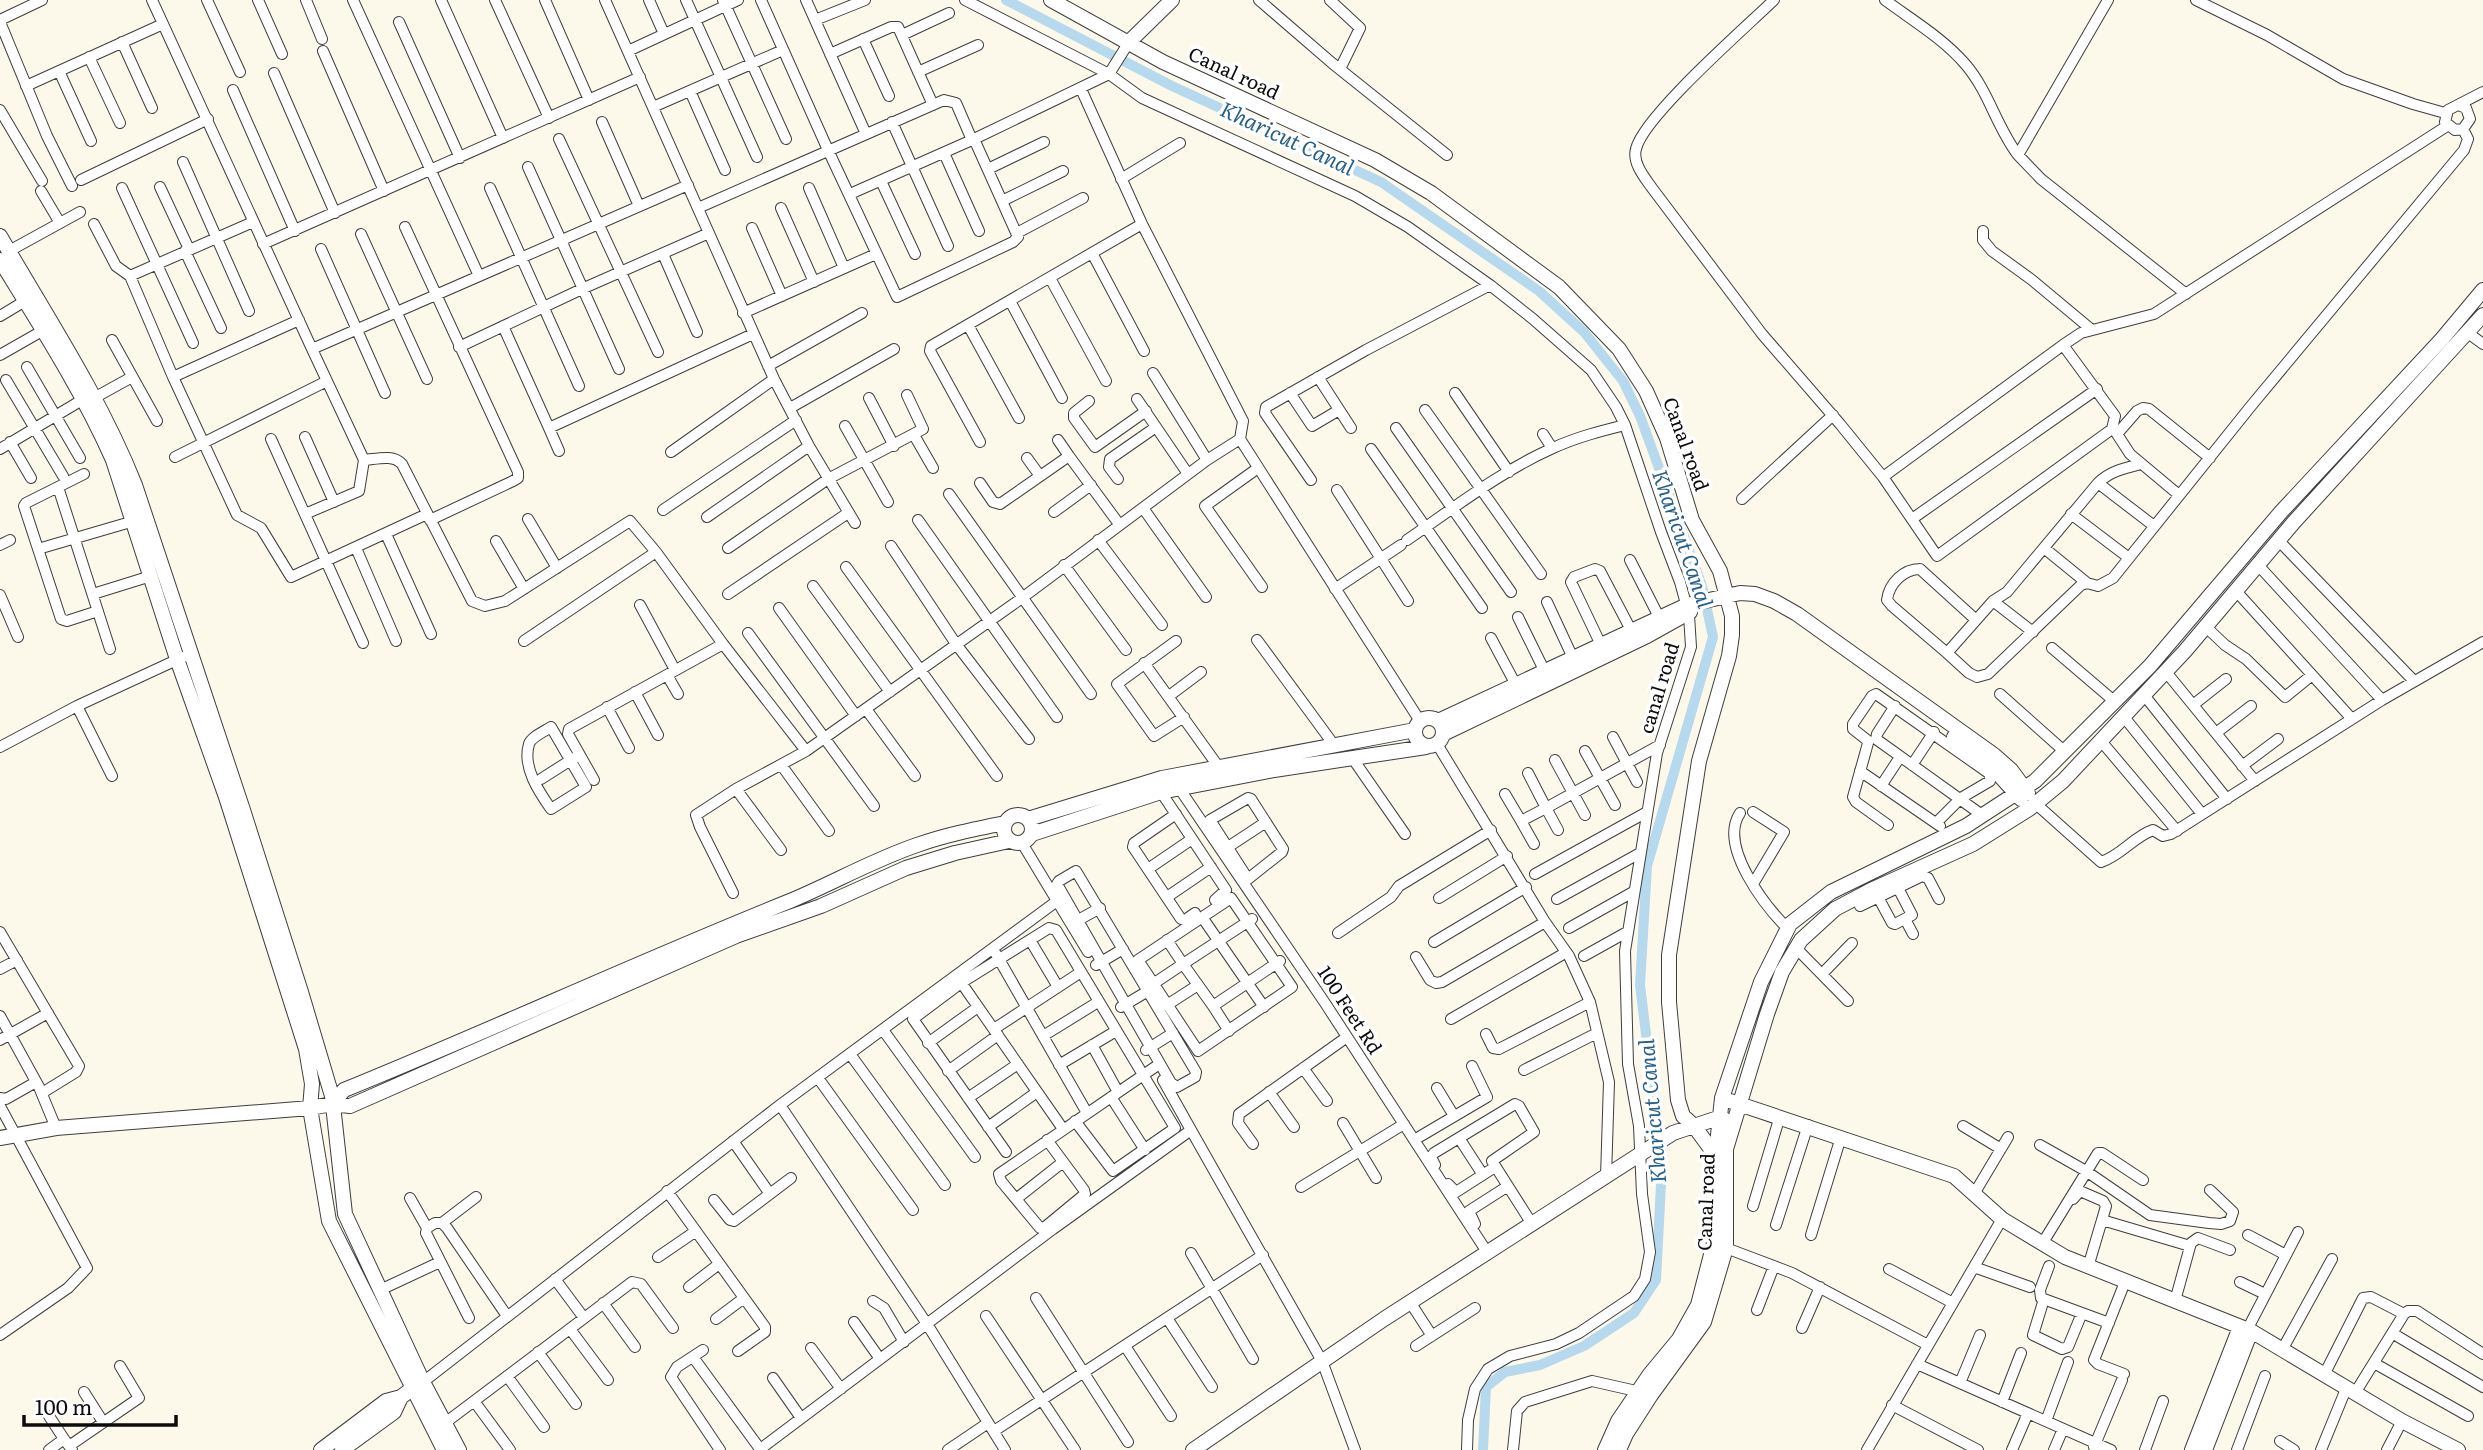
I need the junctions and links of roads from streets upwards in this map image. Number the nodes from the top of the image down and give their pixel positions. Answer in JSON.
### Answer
{"nodes":[{"id":1,"x":42,"y":0,"type":"edge"},
{"id":2,"x":152,"y":0,"type":"edge"},
{"id":3,"x":207,"y":0,"type":"edge"},
{"id":4,"x":258,"y":0,"type":"edge"},
{"id":5,"x":306,"y":0,"type":"edge"},
{"id":6,"x":353,"y":0,"type":"edge"},
{"id":7,"x":441,"y":0,"type":"edge"},
{"id":8,"x":495,"y":0,"type":"edge"},
{"id":9,"x":545,"y":0,"type":"edge"},
{"id":10,"x":605,"y":0,"type":"edge"},
{"id":11,"x":649,"y":0,"type":"edge"},
{"id":12,"x":686,"y":0,"type":"edge"},
{"id":13,"x":738,"y":0,"type":"edge"},
{"id":14,"x":761,"y":0,"type":"edge"},
{"id":15,"x":806,"y":0,"type":"edge"},
{"id":16,"x":865,"y":0,"type":"edge"},
{"id":17,"x":965,"y":0,"type":"edge"},
{"id":18,"x":1051,"y":0,"type":"edge"},
{"id":19,"x":1172,"y":0,"type":"edge"},
{"id":20,"x":1259,"y":0,"type":"edge"},
{"id":21,"x":1330,"y":0,"type":"edge"},
{"id":22,"x":1774,"y":0,"type":"edge"},
{"id":23,"x":1885,"y":0,"type":"edge"},
{"id":24,"x":2108,"y":0,"type":"edge"},
{"id":25,"x":2196,"y":0,"type":"edge"},
{"id":26,"x":724,"y":3,"type":"edge"},
{"id":27,"x":949,"y":13,"type":"dead end"},
{"id":28,"x":695,"y":20,"type":"junction"},
{"id":29,"x":815,"y":20,"type":"junction"},
{"id":30,"x":0,"y":21,"type":"edge"},
{"id":31,"x":399,"y":22,"type":"dead end"},
{"id":32,"x":163,"y":24,"type":"junction"},
{"id":33,"x":664,"y":34,"type":"junction"},
{"id":34,"x":902,"y":35,"type":"junction"},
{"id":35,"x":322,"y":38,"type":"dead end"},
{"id":36,"x":863,"y":39,"type":"junction"},
{"id":37,"x":122,"y":42,"type":"junction"},
{"id":38,"x":978,"y":46,"type":"dead end"},
{"id":39,"x":1127,"y":46,"type":"junction"},
{"id":40,"x":783,"y":50,"type":"junction"},
{"id":41,"x":323,"y":51,"type":"dead end"},
{"id":42,"x":628,"y":51,"type":"junction"},
{"id":43,"x":282,"y":54,"type":"dead end"},
{"id":44,"x":830,"y":54,"type":"junction"},
{"id":45,"x":89,"y":57,"type":"junction"},
{"id":46,"x":751,"y":63,"type":"junction"},
{"id":47,"x":1340,"y":69,"type":"junction"},
{"id":48,"x":59,"y":71,"type":"junction"},
{"id":49,"x":240,"y":72,"type":"dead end"},
{"id":50,"x":918,"y":72,"type":"junction"},
{"id":51,"x":274,"y":73,"type":"dead end"},
{"id":52,"x":1112,"y":76,"type":"junction"},
{"id":53,"x":640,"y":77,"type":"junction"},
{"id":54,"x":721,"y":77,"type":"junction"},
{"id":55,"x":26,"y":86,"type":"junction"},
{"id":56,"x":1081,"y":89,"type":"junction"},
{"id":57,"x":233,"y":90,"type":"dead end"},
{"id":58,"x":690,"y":91,"type":"junction"},
{"id":59,"x":2483,"y":92,"type":"edge"},
{"id":60,"x":889,"y":96,"type":"dead end"},
{"id":61,"x":589,"y":100,"type":"junction"},
{"id":62,"x":933,"y":105,"type":"junction"},
{"id":63,"x":2458,"y":105,"type":"junction"},
{"id":64,"x":653,"y":107,"type":"junction"},
{"id":65,"x":152,"y":108,"type":"dead end"},
{"id":66,"x":0,"y":110,"type":"edge"},
{"id":67,"x":2483,"y":111,"type":"edge"},
{"id":68,"x":2445,"y":113,"type":"junction"},
{"id":69,"x":549,"y":118,"type":"junction"},
{"id":70,"x":2470,"y":119,"type":"junction"},
{"id":71,"x":208,"y":120,"type":"junction"},
{"id":72,"x":602,"y":122,"type":"dead end"},
{"id":73,"x":892,"y":122,"type":"junction"},
{"id":74,"x":120,"y":123,"type":"dead end"},
{"id":75,"x":2447,"y":126,"type":"junction"},
{"id":76,"x":2463,"y":129,"type":"junction"},
{"id":77,"x":5,"y":130,"type":"edge"},
{"id":78,"x":866,"y":134,"type":"junction"},
{"id":79,"x":503,"y":138,"type":"junction"},
{"id":80,"x":559,"y":139,"type":"dead end"},
{"id":81,"x":786,"y":139,"type":"dead end"},
{"id":82,"x":973,"y":140,"type":"junction"},
{"id":83,"x":91,"y":141,"type":"dead end"},
{"id":84,"x":1044,"y":142,"type":"dead end"},
{"id":85,"x":1180,"y":143,"type":"dead end"},
{"id":86,"x":828,"y":150,"type":"junction"},
{"id":87,"x":944,"y":153,"type":"junction"},
{"id":88,"x":1447,"y":155,"type":"dead end"},
{"id":89,"x":2018,"y":155,"type":"junction"},
{"id":90,"x":757,"y":157,"type":"dead end"},
{"id":91,"x":460,"y":158,"type":"junction"},
{"id":92,"x":183,"y":162,"type":"dead end"},
{"id":93,"x":528,"y":167,"type":"dead end"},
{"id":94,"x":912,"y":167,"type":"junction"},
{"id":95,"x":988,"y":169,"type":"junction"},
{"id":96,"x":725,"y":170,"type":"dead end"},
{"id":97,"x":431,"y":171,"type":"junction"},
{"id":98,"x":1063,"y":171,"type":"dead end"},
{"id":99,"x":1121,"y":179,"type":"junction"},
{"id":100,"x":881,"y":181,"type":"junction"},
{"id":101,"x":688,"y":185,"type":"junction"},
{"id":102,"x":160,"y":187,"type":"dead end"},
{"id":103,"x":490,"y":187,"type":"dead end"},
{"id":104,"x":122,"y":188,"type":"dead end"},
{"id":105,"x":809,"y":188,"type":"dead end"},
{"id":106,"x":384,"y":191,"type":"junction"},
{"id":107,"x":850,"y":194,"type":"junction"},
{"id":108,"x":1083,"y":198,"type":"dead end"},
{"id":109,"x":1002,"y":201,"type":"junction"},
{"id":110,"x":639,"y":206,"type":"junction"},
{"id":111,"x":698,"y":208,"type":"junction"},
{"id":112,"x":781,"y":208,"type":"dead end"},
{"id":113,"x":80,"y":212,"type":"dead end"},
{"id":114,"x":335,"y":213,"type":"junction"},
{"id":115,"x":253,"y":222,"type":"junction"},
{"id":116,"x":60,"y":223,"type":"junction"},
{"id":117,"x":94,"y":224,"type":"dead end"},
{"id":118,"x":598,"y":224,"type":"junction"},
{"id":119,"x":1142,"y":224,"type":"junction"},
{"id":120,"x":405,"y":227,"type":"dead end"},
{"id":121,"x":752,"y":228,"type":"dead end"},
{"id":122,"x":979,"y":230,"type":"dead end"},
{"id":123,"x":295,"y":231,"type":"junction"},
{"id":124,"x":1983,"y":231,"type":"dead end"},
{"id":125,"x":709,"y":233,"type":"junction"},
{"id":126,"x":1017,"y":233,"type":"junction"},
{"id":127,"x":361,"y":234,"type":"dead end"},
{"id":128,"x":0,"y":236,"type":"edge"},
{"id":129,"x":216,"y":237,"type":"junction"},
{"id":130,"x":562,"y":240,"type":"junction"},
{"id":131,"x":264,"y":244,"type":"junction"},
{"id":132,"x":948,"y":246,"type":"dead end"},
{"id":133,"x":321,"y":249,"type":"dead end"},
{"id":134,"x":187,"y":250,"type":"junction"},
{"id":135,"x":1092,"y":253,"type":"junction"},
{"id":136,"x":663,"y":254,"type":"junction"},
{"id":137,"x":876,"y":254,"type":"junction"},
{"id":138,"x":915,"y":254,"type":"dead end"},
{"id":139,"x":4,"y":256,"type":"edge"},
{"id":140,"x":522,"y":257,"type":"junction"},
{"id":141,"x":157,"y":264,"type":"junction"},
{"id":142,"x":844,"y":268,"type":"junction"},
{"id":143,"x":622,"y":272,"type":"junction"},
{"id":144,"x":130,"y":276,"type":"junction"},
{"id":145,"x":479,"y":276,"type":"junction"},
{"id":146,"x":1050,"y":278,"type":"junction"},
{"id":147,"x":814,"y":282,"type":"junction"},
{"id":148,"x":1490,"y":285,"type":"junction"},
{"id":149,"x":584,"y":288,"type":"junction"},
{"id":150,"x":2483,"y":290,"type":"edge"},
{"id":151,"x":2186,"y":294,"type":"junction"},
{"id":152,"x":436,"y":295,"type":"junction"},
{"id":153,"x":782,"y":296,"type":"junction"},
{"id":154,"x":25,"y":301,"type":"junction"},
{"id":155,"x":1010,"y":301,"type":"junction"},
{"id":156,"x":544,"y":307,"type":"junction"},
{"id":157,"x":248,"y":311,"type":"dead end"},
{"id":158,"x":397,"y":312,"type":"junction"},
{"id":159,"x":743,"y":313,"type":"junction"},
{"id":160,"x":862,"y":313,"type":"dead end"},
{"id":161,"x":2483,"y":315,"type":"edge"},
{"id":162,"x":0,"y":316,"type":"edge"},
{"id":163,"x":299,"y":320,"type":"junction"},
{"id":164,"x":968,"y":325,"type":"junction"},
{"id":165,"x":503,"y":326,"type":"junction"},
{"id":166,"x":48,"y":328,"type":"junction"},
{"id":167,"x":221,"y":328,"type":"dead end"},
{"id":168,"x":356,"y":330,"type":"junction"},
{"id":169,"x":2092,"y":330,"type":"junction"},
{"id":170,"x":697,"y":332,"type":"dead end"},
{"id":171,"x":753,"y":334,"type":"junction"},
{"id":172,"x":2478,"y":338,"type":"edge"},
{"id":173,"x":112,"y":340,"type":"dead end"},
{"id":174,"x":193,"y":343,"type":"dead end"},
{"id":175,"x":2063,"y":345,"type":"junction"},
{"id":176,"x":460,"y":347,"type":"junction"},
{"id":177,"x":312,"y":349,"type":"junction"},
{"id":178,"x":894,"y":349,"type":"dead end"},
{"id":179,"x":1144,"y":351,"type":"dead end"},
{"id":180,"x":658,"y":352,"type":"dead end"},
{"id":181,"x":0,"y":355,"type":"edge"},
{"id":182,"x":768,"y":366,"type":"junction"},
{"id":183,"x":27,"y":367,"type":"dead end"},
{"id":184,"x":619,"y":369,"type":"dead end"},
{"id":185,"x":1153,"y":373,"type":"dead end"},
{"id":186,"x":132,"y":377,"type":"junction"},
{"id":187,"x":173,"y":377,"type":"junction"},
{"id":188,"x":1318,"y":377,"type":"junction"},
{"id":189,"x":427,"y":379,"type":"dead end"},
{"id":190,"x":774,"y":379,"type":"junction"},
{"id":191,"x":6,"y":380,"type":"dead end"},
{"id":192,"x":327,"y":381,"type":"junction"},
{"id":193,"x":1106,"y":381,"type":"dead end"},
{"id":194,"x":579,"y":386,"type":"dead end"},
{"id":195,"x":2097,"y":390,"type":"junction"},
{"id":196,"x":385,"y":393,"type":"dead end"},
{"id":197,"x":1290,"y":393,"type":"junction"},
{"id":198,"x":1455,"y":393,"type":"dead end"},
{"id":199,"x":907,"y":395,"type":"dead end"},
{"id":200,"x":869,"y":398,"type":"dead end"},
{"id":201,"x":1062,"y":398,"type":"dead end"},
{"id":202,"x":88,"y":399,"type":"junction"},
{"id":203,"x":1137,"y":399,"type":"dead end"},
{"id":204,"x":1089,"y":401,"type":"dead end"},
{"id":205,"x":790,"y":408,"type":"junction"},
{"id":206,"x":1339,"y":410,"type":"junction"},
{"id":207,"x":1425,"y":410,"type":"dead end"},
{"id":208,"x":1146,"y":411,"type":"junction"},
{"id":209,"x":55,"y":415,"type":"junction"},
{"id":210,"x":1833,"y":415,"type":"junction"},
{"id":211,"x":1019,"y":418,"type":"dead end"},
{"id":212,"x":796,"y":420,"type":"junction"},
{"id":213,"x":157,"y":421,"type":"dead end"},
{"id":214,"x":1625,"y":425,"type":"junction"},
{"id":215,"x":845,"y":426,"type":"dead end"},
{"id":216,"x":1156,"y":427,"type":"junction"},
{"id":217,"x":34,"y":428,"type":"junction"},
{"id":218,"x":549,"y":428,"type":"junction"},
{"id":219,"x":1351,"y":428,"type":"dead end"},
{"id":220,"x":1396,"y":428,"type":"dead end"},
{"id":221,"x":2114,"y":431,"type":"junction"},
{"id":222,"x":1544,"y":434,"type":"dead end"},
{"id":223,"x":914,"y":435,"type":"junction"},
{"id":224,"x":305,"y":437,"type":"dead end"},
{"id":225,"x":271,"y":439,"type":"dead end"},
{"id":226,"x":1240,"y":439,"type":"junction"},
{"id":227,"x":1058,"y":440,"type":"dead end"},
{"id":228,"x":205,"y":442,"type":"junction"},
{"id":229,"x":980,"y":442,"type":"dead end"},
{"id":230,"x":5,"y":445,"type":"edge"},
{"id":231,"x":809,"y":446,"type":"junction"},
{"id":232,"x":894,"y":446,"type":"junction"},
{"id":233,"x":1552,"y":448,"type":"junction"},
{"id":234,"x":1371,"y":449,"type":"dead end"},
{"id":235,"x":559,"y":451,"type":"dead end"},
{"id":236,"x":671,"y":452,"type":"dead end"},
{"id":237,"x":1069,"y":456,"type":"junction"},
{"id":238,"x":174,"y":457,"type":"dead end"},
{"id":239,"x":80,"y":458,"type":"dead end"},
{"id":240,"x":1027,"y":458,"type":"dead end"},
{"id":241,"x":2210,"y":458,"type":"junction"},
{"id":242,"x":364,"y":460,"type":"junction"},
{"id":243,"x":1207,"y":460,"type":"junction"},
{"id":244,"x":864,"y":462,"type":"junction"},
{"id":245,"x":2141,"y":464,"type":"junction"},
{"id":246,"x":933,"y":468,"type":"dead end"},
{"id":247,"x":1258,"y":468,"type":"junction"},
{"id":248,"x":1509,"y":472,"type":"junction"},
{"id":249,"x":84,"y":474,"type":"dead end"},
{"id":250,"x":1188,"y":474,"type":"junction"},
{"id":251,"x":1040,"y":476,"type":"junction"},
{"id":252,"x":1883,"y":477,"type":"junction"},
{"id":253,"x":32,"y":478,"type":"dead end"},
{"id":254,"x":828,"y":479,"type":"junction"},
{"id":255,"x":1118,"y":479,"type":"dead end"},
{"id":256,"x":1311,"y":480,"type":"dead end"},
{"id":257,"x":60,"y":481,"type":"junction"},
{"id":258,"x":980,"y":483,"type":"dead end"},
{"id":259,"x":2098,"y":484,"type":"junction"},
{"id":260,"x":1091,"y":485,"type":"junction"},
{"id":261,"x":1481,"y":489,"type":"junction"},
{"id":262,"x":1337,"y":490,"type":"dead end"},
{"id":263,"x":949,"y":494,"type":"dead end"},
{"id":264,"x":2179,"y":495,"type":"junction"},
{"id":265,"x":1742,"y":499,"type":"dead end"},
{"id":266,"x":334,"y":502,"type":"junction"},
{"id":267,"x":888,"y":502,"type":"dead end"},
{"id":268,"x":1143,"y":508,"type":"junction"},
{"id":269,"x":1452,"y":508,"type":"junction"},
{"id":270,"x":663,"y":510,"type":"dead end"},
{"id":271,"x":1054,"y":512,"type":"dead end"},
{"id":272,"x":305,"y":514,"type":"junction"},
{"id":273,"x":2071,"y":514,"type":"junction"},
{"id":274,"x":429,"y":517,"type":"junction"},
{"id":275,"x":707,"y":517,"type":"dead end"},
{"id":276,"x":528,"y":519,"type":"dead end"},
{"id":277,"x":1912,"y":519,"type":"junction"},
{"id":278,"x":918,"y":520,"type":"dead end"},
{"id":279,"x":134,"y":521,"type":"junction"},
{"id":280,"x":1119,"y":524,"type":"junction"},
{"id":281,"x":2154,"y":526,"type":"junction"},
{"id":282,"x":1425,"y":528,"type":"junction"},
{"id":283,"x":386,"y":534,"type":"junction"},
{"id":284,"x":75,"y":538,"type":"junction"},
{"id":285,"x":1098,"y":540,"type":"junction"},
{"id":286,"x":496,"y":541,"type":"dead end"},
{"id":287,"x":2279,"y":541,"type":"junction"},
{"id":288,"x":891,"y":546,"type":"dead end"},
{"id":289,"x":356,"y":548,"type":"junction"},
{"id":290,"x":728,"y":548,"type":"dead end"},
{"id":291,"x":2044,"y":548,"type":"junction"},
{"id":292,"x":38,"y":550,"type":"junction"},
{"id":293,"x":656,"y":552,"type":"junction"},
{"id":294,"x":1937,"y":556,"type":"junction"},
{"id":295,"x":1381,"y":558,"type":"junction"},
{"id":296,"x":2129,"y":558,"type":"junction"},
{"id":297,"x":1630,"y":560,"type":"dead end"},
{"id":298,"x":326,"y":561,"type":"junction"},
{"id":299,"x":1064,"y":565,"type":"junction"},
{"id":300,"x":2258,"y":565,"type":"junction"},
{"id":301,"x":846,"y":567,"type":"dead end"},
{"id":302,"x":557,"y":568,"type":"junction"},
{"id":303,"x":1920,"y":569,"type":"junction"},
{"id":304,"x":1541,"y":574,"type":"dead end"},
{"id":305,"x":151,"y":576,"type":"junction"},
{"id":306,"x":2087,"y":583,"type":"junction"},
{"id":307,"x":813,"y":586,"type":"dead end"},
{"id":308,"x":1262,"y":587,"type":"dead end"},
{"id":309,"x":524,"y":589,"type":"junction"},
{"id":310,"x":1335,"y":589,"type":"junction"},
{"id":311,"x":2236,"y":591,"type":"junction"},
{"id":312,"x":1511,"y":592,"type":"dead end"},
{"id":313,"x":93,"y":594,"type":"junction"},
{"id":314,"x":728,"y":594,"type":"dead end"},
{"id":315,"x":0,"y":595,"type":"edge"},
{"id":316,"x":1206,"y":597,"type":"dead end"},
{"id":317,"x":1022,"y":598,"type":"junction"},
{"id":318,"x":1727,"y":600,"type":"junction"},
{"id":319,"x":1408,"y":601,"type":"dead end"},
{"id":320,"x":1993,"y":601,"type":"junction"},
{"id":321,"x":1547,"y":602,"type":"dead end"},
{"id":322,"x":640,"y":605,"type":"dead end"},
{"id":323,"x":779,"y":608,"type":"dead end"},
{"id":324,"x":1482,"y":608,"type":"dead end"},
{"id":325,"x":1688,"y":609,"type":"junction"},
{"id":326,"x":98,"y":611,"type":"junction"},
{"id":327,"x":1518,"y":617,"type":"dead end"},
{"id":328,"x":1658,"y":617,"type":"junction"},
{"id":329,"x":1975,"y":619,"type":"junction"},
{"id":330,"x":989,"y":621,"type":"junction"},
{"id":331,"x":1162,"y":625,"type":"dead end"},
{"id":332,"x":2206,"y":626,"type":"junction"},
{"id":333,"x":1631,"y":630,"type":"junction"},
{"id":334,"x":2033,"y":632,"type":"junction"},
{"id":335,"x":748,"y":633,"type":"dead end"},
{"id":336,"x":431,"y":634,"type":"dead end"},
{"id":337,"x":18,"y":637,"type":"dead end"},
{"id":338,"x":1491,"y":638,"type":"dead end"},
{"id":339,"x":524,"y":640,"type":"dead end"},
{"id":340,"x":1257,"y":640,"type":"dead end"},
{"id":341,"x":1176,"y":641,"type":"dead end"},
{"id":342,"x":396,"y":642,"type":"dead end"},
{"id":343,"x":2483,"y":642,"type":"edge"},
{"id":344,"x":363,"y":643,"type":"dead end"},
{"id":345,"x":956,"y":643,"type":"junction"},
{"id":346,"x":723,"y":644,"type":"junction"},
{"id":347,"x":1601,"y":645,"type":"junction"},
{"id":348,"x":2052,"y":648,"type":"dead end"},
{"id":349,"x":110,"y":649,"type":"dead end"},
{"id":350,"x":1126,"y":650,"type":"dead end"},
{"id":351,"x":1947,"y":653,"type":"junction"},
{"id":352,"x":183,"y":656,"type":"junction"},
{"id":353,"x":1573,"y":658,"type":"junction"},
{"id":354,"x":1144,"y":663,"type":"junction"},
{"id":355,"x":920,"y":670,"type":"junction"},
{"id":356,"x":671,"y":672,"type":"junction"},
{"id":357,"x":1201,"y":672,"type":"dead end"},
{"id":358,"x":1545,"y":672,"type":"junction"},
{"id":359,"x":2166,"y":672,"type":"junction"},
{"id":360,"x":2312,"y":675,"type":"junction"},
{"id":361,"x":2226,"y":680,"type":"dead end"},
{"id":362,"x":2414,"y":681,"type":"junction"},
{"id":363,"x":1516,"y":685,"type":"junction"},
{"id":364,"x":635,"y":692,"type":"junction"},
{"id":365,"x":890,"y":692,"type":"junction"},
{"id":366,"x":678,"y":694,"type":"dead end"},
{"id":367,"x":1091,"y":694,"type":"dead end"},
{"id":368,"x":2000,"y":694,"type":"dead end"},
{"id":369,"x":2144,"y":695,"type":"junction"},
{"id":370,"x":1168,"y":696,"type":"junction"},
{"id":371,"x":2382,"y":699,"type":"junction"},
{"id":372,"x":2115,"y":701,"type":"junction"},
{"id":373,"x":2193,"y":705,"type":"junction"},
{"id":374,"x":77,"y":706,"type":"junction"},
{"id":375,"x":1895,"y":706,"type":"junction"},
{"id":376,"x":2251,"y":706,"type":"dead end"},
{"id":377,"x":607,"y":707,"type":"junction"},
{"id":378,"x":866,"y":709,"type":"junction"},
{"id":379,"x":856,"y":716,"type":"junction"},
{"id":380,"x":1057,"y":717,"type":"dead end"},
{"id":381,"x":1184,"y":717,"type":"junction"},
{"id":382,"x":2124,"y":717,"type":"junction"},
{"id":383,"x":2352,"y":719,"type":"junction"},
{"id":384,"x":1417,"y":726,"type":"junction"},
{"id":385,"x":1934,"y":733,"type":"junction"},
{"id":386,"x":2216,"y":733,"type":"junction"},
{"id":387,"x":659,"y":735,"type":"dead end"},
{"id":388,"x":825,"y":737,"type":"junction"},
{"id":389,"x":1436,"y":737,"type":"junction"},
{"id":390,"x":1613,"y":737,"type":"dead end"},
{"id":391,"x":1028,"y":739,"type":"dead end"},
{"id":392,"x":2278,"y":739,"type":"dead end"},
{"id":393,"x":2101,"y":741,"type":"junction"},
{"id":394,"x":1660,"y":744,"type":"junction"},
{"id":395,"x":1334,"y":745,"type":"junction"},
{"id":396,"x":0,"y":747,"type":"edge"},
{"id":397,"x":629,"y":748,"type":"dead end"},
{"id":398,"x":806,"y":751,"type":"junction"},
{"id":399,"x":1585,"y":751,"type":"dead end"},
{"id":400,"x":2064,"y":751,"type":"junction"},
{"id":401,"x":575,"y":757,"type":"junction"},
{"id":402,"x":1900,"y":757,"type":"junction"},
{"id":403,"x":1353,"y":758,"type":"junction"},
{"id":404,"x":1555,"y":760,"type":"dead end"},
{"id":405,"x":1627,"y":763,"type":"junction"},
{"id":406,"x":782,"y":765,"type":"junction"},
{"id":407,"x":1912,"y":765,"type":"junction"},
{"id":408,"x":1218,"y":766,"type":"junction"},
{"id":409,"x":2242,"y":766,"type":"junction"},
{"id":410,"x":1860,"y":771,"type":"junction"},
{"id":411,"x":1528,"y":773,"type":"dead end"},
{"id":412,"x":112,"y":776,"type":"dead end"},
{"id":413,"x":915,"y":776,"type":"dead end"},
{"id":414,"x":997,"y":776,"type":"dead end"},
{"id":415,"x":1600,"y":778,"type":"junction"},
{"id":416,"x":541,"y":779,"type":"dead end"},
{"id":417,"x":594,"y":780,"type":"dead end"},
{"id":418,"x":2255,"y":781,"type":"junction"},
{"id":419,"x":1637,"y":782,"type":"dead end"},
{"id":420,"x":1881,"y":786,"type":"junction"},
{"id":421,"x":1179,"y":788,"type":"junction"},
{"id":422,"x":736,"y":789,"type":"junction"},
{"id":423,"x":2020,"y":791,"type":"junction"},
{"id":424,"x":1161,"y":792,"type":"junction"},
{"id":425,"x":1572,"y":793,"type":"junction"},
{"id":426,"x":1506,"y":794,"type":"dead end"},
{"id":427,"x":1961,"y":798,"type":"junction"},
{"id":428,"x":2227,"y":799,"type":"junction"},
{"id":429,"x":874,"y":806,"type":"dead end"},
{"id":430,"x":1615,"y":806,"type":"dead end"},
{"id":431,"x":1546,"y":807,"type":"junction"},
{"id":432,"x":2032,"y":807,"type":"junction"},
{"id":433,"x":1647,"y":812,"type":"junction"},
{"id":434,"x":1753,"y":812,"type":"dead end"},
{"id":435,"x":1740,"y":813,"type":"dead end"},
{"id":436,"x":1176,"y":814,"type":"junction"},
{"id":437,"x":2202,"y":814,"type":"junction"},
{"id":438,"x":1585,"y":815,"type":"dead end"},
{"id":439,"x":1982,"y":815,"type":"junction"},
{"id":440,"x":1521,"y":821,"type":"junction"},
{"id":441,"x":1266,"y":822,"type":"junction"},
{"id":442,"x":1004,"y":823,"type":"junction"},
{"id":443,"x":1936,"y":823,"type":"junction"},
{"id":444,"x":1888,"y":825,"type":"dead end"},
{"id":445,"x":1491,"y":830,"type":"junction"},
{"id":446,"x":1558,"y":830,"type":"dead end"},
{"id":447,"x":829,"y":831,"type":"dead end"},
{"id":448,"x":2177,"y":831,"type":"junction"},
{"id":449,"x":1951,"y":833,"type":"junction"},
{"id":450,"x":1023,"y":834,"type":"junction"},
{"id":451,"x":1405,"y":834,"type":"dead end"},
{"id":452,"x":1192,"y":839,"type":"junction"},
{"id":453,"x":1534,"y":844,"type":"dead end"},
{"id":454,"x":781,"y":850,"type":"dead end"},
{"id":455,"x":1224,"y":850,"type":"junction"},
{"id":456,"x":1640,"y":853,"type":"junction"},
{"id":457,"x":1507,"y":856,"type":"junction"},
{"id":458,"x":1211,"y":867,"type":"junction"},
{"id":459,"x":1148,"y":869,"type":"junction"},
{"id":460,"x":1535,"y":874,"type":"dead end"},
{"id":461,"x":1753,"y":884,"type":"junction"},
{"id":462,"x":1526,"y":887,"type":"junction"},
{"id":463,"x":1891,"y":887,"type":"junction"},
{"id":464,"x":733,"y":892,"type":"dead end"},
{"id":465,"x":1633,"y":892,"type":"junction"},
{"id":466,"x":1167,"y":897,"type":"junction"},
{"id":467,"x":1878,"y":897,"type":"junction"},
{"id":468,"x":1439,"y":898,"type":"dead end"},
{"id":469,"x":1557,"y":899,"type":"dead end"},
{"id":470,"x":1939,"y":899,"type":"dead end"},
{"id":471,"x":1057,"y":901,"type":"junction"},
{"id":472,"x":1860,"y":906,"type":"dead end"},
{"id":473,"x":1100,"y":908,"type":"junction"},
{"id":474,"x":1263,"y":912,"type":"junction"},
{"id":475,"x":1202,"y":917,"type":"junction"},
{"id":476,"x":1905,"y":919,"type":"junction"},
{"id":477,"x":1248,"y":921,"type":"junction"},
{"id":478,"x":1074,"y":922,"type":"junction"},
{"id":479,"x":1545,"y":922,"type":"junction"},
{"id":480,"x":1569,"y":928,"type":"dead end"},
{"id":481,"x":1788,"y":929,"type":"junction"},
{"id":482,"x":0,"y":932,"type":"edge"},
{"id":483,"x":1627,"y":932,"type":"junction"},
{"id":484,"x":1338,"y":933,"type":"dead end"},
{"id":485,"x":1913,"y":934,"type":"dead end"},
{"id":486,"x":1030,"y":940,"type":"junction"},
{"id":487,"x":1167,"y":940,"type":"junction"},
{"id":488,"x":1218,"y":941,"type":"junction"},
{"id":489,"x":1434,"y":942,"type":"dead end"},
{"id":490,"x":1852,"y":943,"type":"dead end"},
{"id":491,"x":1796,"y":948,"type":"junction"},
{"id":492,"x":993,"y":949,"type":"junction"},
{"id":493,"x":1124,"y":949,"type":"junction"},
{"id":494,"x":1291,"y":953,"type":"junction"},
{"id":495,"x":1565,"y":953,"type":"junction"},
{"id":496,"x":1584,"y":956,"type":"dead end"},
{"id":497,"x":1416,"y":957,"type":"dead end"},
{"id":498,"x":17,"y":960,"type":"junction"},
{"id":499,"x":999,"y":960,"type":"junction"},
{"id":500,"x":1099,"y":963,"type":"junction"},
{"id":501,"x":1277,"y":963,"type":"junction"},
{"id":502,"x":1184,"y":964,"type":"junction"},
{"id":503,"x":0,"y":969,"type":"edge"},
{"id":504,"x":1081,"y":972,"type":"junction"},
{"id":505,"x":1822,"y":974,"type":"junction"},
{"id":506,"x":959,"y":979,"type":"junction"},
{"id":507,"x":1248,"y":983,"type":"junction"},
{"id":508,"x":1198,"y":985,"type":"junction"},
{"id":509,"x":1058,"y":987,"type":"junction"},
{"id":510,"x":1151,"y":987,"type":"junction"},
{"id":511,"x":1098,"y":1002,"type":"junction"},
{"id":512,"x":1590,"y":1002,"type":"junction"},
{"id":513,"x":1849,"y":1002,"type":"dead end"},
{"id":514,"x":1124,"y":1005,"type":"junction"},
{"id":515,"x":1167,"y":1005,"type":"junction"},
{"id":516,"x":1213,"y":1006,"type":"junction"},
{"id":517,"x":978,"y":1007,"type":"junction"},
{"id":518,"x":1264,"y":1007,"type":"junction"},
{"id":519,"x":1026,"y":1008,"type":"junction"},
{"id":520,"x":48,"y":1013,"type":"junction"},
{"id":521,"x":0,"y":1016,"type":"edge"},
{"id":522,"x":1451,"y":1019,"type":"dead end"},
{"id":523,"x":883,"y":1030,"type":"junction"},
{"id":524,"x":1116,"y":1031,"type":"junction"},
{"id":525,"x":1230,"y":1031,"type":"junction"},
{"id":526,"x":996,"y":1032,"type":"junction"},
{"id":527,"x":1173,"y":1033,"type":"junction"},
{"id":528,"x":1597,"y":1033,"type":"junction"},
{"id":529,"x":1486,"y":1034,"type":"dead end"},
{"id":530,"x":1043,"y":1036,"type":"junction"},
{"id":531,"x":5,"y":1037,"type":"edge"},
{"id":532,"x":1347,"y":1037,"type":"junction"},
{"id":533,"x":928,"y":1043,"type":"junction"},
{"id":534,"x":1091,"y":1045,"type":"junction"},
{"id":535,"x":1148,"y":1048,"type":"junction"},
{"id":536,"x":850,"y":1054,"type":"junction"},
{"id":537,"x":1018,"y":1064,"type":"junction"},
{"id":538,"x":1059,"y":1065,"type":"junction"},
{"id":539,"x":1472,"y":1066,"type":"dead end"},
{"id":540,"x":1155,"y":1067,"type":"junction"},
{"id":541,"x":1303,"y":1068,"type":"junction"},
{"id":542,"x":948,"y":1070,"type":"junction"},
{"id":543,"x":1524,"y":1070,"type":"dead end"},
{"id":544,"x":1143,"y":1075,"type":"junction"},
{"id":545,"x":818,"y":1078,"type":"junction"},
{"id":546,"x":36,"y":1082,"type":"junction"},
{"id":547,"x":1437,"y":1088,"type":"dead end"},
{"id":548,"x":1037,"y":1091,"type":"junction"},
{"id":549,"x":1269,"y":1092,"type":"junction"},
{"id":550,"x":42,"y":1093,"type":"junction"},
{"id":551,"x":1114,"y":1095,"type":"junction"},
{"id":552,"x":0,"y":1098,"type":"edge"},
{"id":553,"x":968,"y":1098,"type":"junction"},
{"id":554,"x":1722,"y":1098,"type":"junction"},
{"id":555,"x":1327,"y":1101,"type":"dead end"},
{"id":556,"x":1739,"y":1103,"type":"junction"},
{"id":557,"x":332,"y":1104,"type":"junction"},
{"id":558,"x":780,"y":1105,"type":"junction"},
{"id":559,"x":0,"y":1107,"type":"edge"},
{"id":560,"x":310,"y":1108,"type":"junction"},
{"id":561,"x":1087,"y":1113,"type":"junction"},
{"id":562,"x":1454,"y":1116,"type":"junction"},
{"id":563,"x":1780,"y":1116,"type":"junction"},
{"id":564,"x":1718,"y":1118,"type":"junction"},
{"id":565,"x":1075,"y":1121,"type":"junction"},
{"id":566,"x":1734,"y":1121,"type":"junction"},
{"id":567,"x":1343,"y":1122,"type":"dead end"},
{"id":568,"x":1404,"y":1124,"type":"junction"},
{"id":569,"x":1808,"y":1125,"type":"junction"},
{"id":570,"x":988,"y":1126,"type":"junction"},
{"id":571,"x":1694,"y":1126,"type":"junction"},
{"id":572,"x":1963,"y":1126,"type":"dead end"},
{"id":573,"x":1294,"y":1127,"type":"dead end"},
{"id":574,"x":57,"y":1128,"type":"junction"},
{"id":575,"x":1063,"y":1129,"type":"junction"},
{"id":576,"x":1191,"y":1130,"type":"junction"},
{"id":577,"x":17,"y":1136,"type":"junction"},
{"id":578,"x":1841,"y":1137,"type":"junction"},
{"id":579,"x":2008,"y":1137,"type":"dead end"},
{"id":580,"x":0,"y":1138,"type":"edge"},
{"id":581,"x":1459,"y":1138,"type":"junction"},
{"id":582,"x":1046,"y":1140,"type":"junction"},
{"id":583,"x":1414,"y":1140,"type":"junction"},
{"id":584,"x":733,"y":1142,"type":"junction"},
{"id":585,"x":1253,"y":1144,"type":"dead end"},
{"id":586,"x":2039,"y":1145,"type":"dead end"},
{"id":587,"x":2001,"y":1149,"type":"junction"},
{"id":588,"x":1145,"y":1150,"type":"junction"},
{"id":589,"x":1360,"y":1151,"type":"junction"},
{"id":590,"x":1006,"y":1152,"type":"dead end"},
{"id":591,"x":1642,"y":1154,"type":"junction"},
{"id":592,"x":1716,"y":1156,"type":"junction"},
{"id":593,"x":975,"y":1157,"type":"dead end"},
{"id":594,"x":1063,"y":1162,"type":"junction"},
{"id":595,"x":1495,"y":1167,"type":"junction"},
{"id":596,"x":2086,"y":1171,"type":"junction"},
{"id":597,"x":1483,"y":1175,"type":"junction"},
{"id":598,"x":1606,"y":1177,"type":"junction"},
{"id":599,"x":791,"y":1178,"type":"dead end"},
{"id":600,"x":1376,"y":1178,"type":"dead end"},
{"id":601,"x":2143,"y":1181,"type":"dead end"},
{"id":602,"x":945,"y":1185,"type":"dead end"},
{"id":603,"x":1301,"y":1186,"type":"dead end"},
{"id":604,"x":1508,"y":1186,"type":"junction"},
{"id":605,"x":2210,"y":1190,"type":"dead end"},
{"id":606,"x":667,"y":1191,"type":"junction"},
{"id":607,"x":770,"y":1194,"type":"junction"},
{"id":608,"x":1974,"y":1194,"type":"junction"},
{"id":609,"x":476,"y":1197,"type":"dead end"},
{"id":610,"x":410,"y":1198,"type":"dead end"},
{"id":611,"x":1016,"y":1199,"type":"junction"},
{"id":612,"x":714,"y":1200,"type":"dead end"},
{"id":613,"x":1753,"y":1206,"type":"dead end"},
{"id":614,"x":2068,"y":1209,"type":"dead end"},
{"id":615,"x":913,"y":1210,"type":"dead end"},
{"id":616,"x":2002,"y":1219,"type":"junction"},
{"id":617,"x":2102,"y":1220,"type":"junction"},
{"id":618,"x":442,"y":1223,"type":"junction"},
{"id":619,"x":1532,"y":1224,"type":"junction"},
{"id":620,"x":1776,"y":1225,"type":"dead end"},
{"id":621,"x":1476,"y":1226,"type":"dead end"},
{"id":622,"x":427,"y":1228,"type":"junction"},
{"id":623,"x":696,"y":1231,"type":"junction"},
{"id":624,"x":2298,"y":1232,"type":"dead end"},
{"id":625,"x":1811,"y":1235,"type":"dead end"},
{"id":626,"x":2248,"y":1235,"type":"dead end"},
{"id":627,"x":2042,"y":1244,"type":"junction"},
{"id":628,"x":2190,"y":1246,"type":"junction"},
{"id":629,"x":1726,"y":1248,"type":"junction"},
{"id":630,"x":2230,"y":1250,"type":"dead end"},
{"id":631,"x":1487,"y":1252,"type":"junction"},
{"id":632,"x":1191,"y":1253,"type":"dead end"},
{"id":633,"x":1263,"y":1255,"type":"junction"},
{"id":634,"x":2286,"y":1255,"type":"junction"},
{"id":635,"x":658,"y":1257,"type":"dead end"},
{"id":636,"x":2332,"y":1259,"type":"dead end"},
{"id":637,"x":440,"y":1262,"type":"junction"},
{"id":638,"x":719,"y":1264,"type":"junction"},
{"id":639,"x":1774,"y":1266,"type":"junction"},
{"id":640,"x":1974,"y":1266,"type":"junction"},
{"id":641,"x":2049,"y":1266,"type":"dead end"},
{"id":642,"x":2088,"y":1267,"type":"junction"},
{"id":643,"x":1889,"y":1269,"type":"dead end"},
{"id":644,"x":555,"y":1279,"type":"junction"},
{"id":645,"x":2125,"y":1282,"type":"junction"},
{"id":646,"x":2240,"y":1282,"type":"dead end"},
{"id":647,"x":688,"y":1287,"type":"dead end"},
{"id":648,"x":1820,"y":1287,"type":"junction"},
{"id":649,"x":2030,"y":1287,"type":"dead end"},
{"id":650,"x":1212,"y":1289,"type":"junction"},
{"id":651,"x":380,"y":1290,"type":"junction"},
{"id":652,"x":2266,"y":1294,"type":"junction"},
{"id":653,"x":744,"y":1298,"type":"junction"},
{"id":654,"x":1035,"y":1298,"type":"dead end"},
{"id":655,"x":2044,"y":1299,"type":"junction"},
{"id":656,"x":873,"y":1301,"type":"dead end"},
{"id":657,"x":2175,"y":1301,"type":"junction"},
{"id":658,"x":1410,"y":1302,"type":"junction"},
{"id":659,"x":1953,"y":1303,"type":"junction"},
{"id":660,"x":603,"y":1304,"type":"junction"},
{"id":661,"x":1475,"y":1308,"type":"dead end"},
{"id":662,"x":1757,"y":1310,"type":"dead end"},
{"id":663,"x":2081,"y":1313,"type":"junction"},
{"id":664,"x":2404,"y":1314,"type":"junction"},
{"id":665,"x":507,"y":1316,"type":"junction"},
{"id":666,"x":986,"y":1316,"type":"dead end"},
{"id":667,"x":470,"y":1318,"type":"dead end"},
{"id":668,"x":584,"y":1318,"type":"junction"},
{"id":669,"x":1167,"y":1318,"type":"junction"},
{"id":670,"x":716,"y":1319,"type":"dead end"},
{"id":671,"x":853,"y":1322,"type":"dead end"},
{"id":672,"x":2109,"y":1323,"type":"junction"},
{"id":673,"x":927,"y":1324,"type":"junction"},
{"id":674,"x":673,"y":1328,"type":"dead end"},
{"id":675,"x":1802,"y":1328,"type":"dead end"},
{"id":676,"x":570,"y":1329,"type":"junction"},
{"id":677,"x":2246,"y":1330,"type":"junction"},
{"id":678,"x":2392,"y":1333,"type":"junction"},
{"id":679,"x":0,"y":1335,"type":"edge"},
{"id":680,"x":1980,"y":1335,"type":"dead end"},
{"id":681,"x":1432,"y":1336,"type":"junction"},
{"id":682,"x":904,"y":1342,"type":"junction"},
{"id":683,"x":1928,"y":1345,"type":"junction"},
{"id":684,"x":1125,"y":1346,"type":"junction"},
{"id":685,"x":1416,"y":1346,"type":"dead end"},
{"id":686,"x":635,"y":1347,"type":"dead end"},
{"id":687,"x":811,"y":1348,"type":"dead end"},
{"id":688,"x":703,"y":1350,"type":"dead end"},
{"id":689,"x":2282,"y":1350,"type":"junction"},
{"id":690,"x":738,"y":1351,"type":"dead end"},
{"id":691,"x":538,"y":1352,"type":"junction"},
{"id":692,"x":2021,"y":1353,"type":"dead end"},
{"id":693,"x":2483,"y":1354,"type":"edge"},
{"id":694,"x":693,"y":1357,"type":"junction"},
{"id":695,"x":880,"y":1359,"type":"junction"},
{"id":696,"x":1253,"y":1359,"type":"dead end"},
{"id":697,"x":1322,"y":1361,"type":"junction"},
{"id":698,"x":2068,"y":1362,"type":"dead end"},
{"id":699,"x":2374,"y":1363,"type":"junction"},
{"id":700,"x":1917,"y":1364,"type":"junction"},
{"id":701,"x":120,"y":1366,"type":"dead end"},
{"id":702,"x":1083,"y":1373,"type":"junction"},
{"id":703,"x":2324,"y":1375,"type":"junction"},
{"id":704,"x":507,"y":1376,"type":"junction"},
{"id":705,"x":2265,"y":1376,"type":"dead end"},
{"id":706,"x":773,"y":1378,"type":"dead end"},
{"id":707,"x":608,"y":1380,"type":"dead end"},
{"id":708,"x":1960,"y":1383,"type":"junction"},
{"id":709,"x":419,"y":1385,"type":"junction"},
{"id":710,"x":1212,"y":1387,"type":"dead end"},
{"id":711,"x":2483,"y":1387,"type":"edge"},
{"id":712,"x":841,"y":1389,"type":"junction"},
{"id":713,"x":2351,"y":1391,"type":"junction"},
{"id":714,"x":84,"y":1392,"type":"dead end"},
{"id":715,"x":1644,"y":1393,"type":"junction"},
{"id":716,"x":401,"y":1398,"type":"junction"},
{"id":717,"x":1041,"y":1400,"type":"junction"},
{"id":718,"x":474,"y":1401,"type":"junction"},
{"id":719,"x":2163,"y":1401,"type":"dead end"},
{"id":720,"x":2002,"y":1402,"type":"junction"},
{"id":721,"x":576,"y":1404,"type":"dead end"},
{"id":722,"x":1892,"y":1405,"type":"junction"},
{"id":723,"x":2028,"y":1413,"type":"junction"},
{"id":724,"x":49,"y":1416,"type":"dead end"},
{"id":725,"x":1171,"y":1416,"type":"dead end"},
{"id":726,"x":2468,"y":1416,"type":"dead end"},
{"id":727,"x":801,"y":1418,"type":"junction"},
{"id":728,"x":2046,"y":1421,"type":"junction"},
{"id":729,"x":2402,"y":1421,"type":"junction"},
{"id":730,"x":103,"y":1422,"type":"junction"},
{"id":731,"x":445,"y":1423,"type":"junction"},
{"id":732,"x":544,"y":1427,"type":"dead end"},
{"id":733,"x":991,"y":1427,"type":"junction"},
{"id":734,"x":2063,"y":1429,"type":"junction"},
{"id":735,"x":2280,"y":1441,"type":"dead end"},
{"id":736,"x":1128,"y":1443,"type":"dead end"},
{"id":737,"x":68,"y":1445,"type":"edge"},
{"id":738,"x":2435,"y":1445,"type":"edge"},
{"id":739,"x":2095,"y":1447,"type":"edge"},
{"id":740,"x":49,"y":1450,"type":"edge"},
{"id":741,"x":321,"y":1450,"type":"edge"},
{"id":742,"x":342,"y":1450,"type":"edge"},
{"id":743,"x":444,"y":1450,"type":"edge"},
{"id":744,"x":458,"y":1450,"type":"edge"},
{"id":745,"x":510,"y":1450,"type":"edge"},
{"id":746,"x":720,"y":1450,"type":"edge"},
{"id":747,"x":760,"y":1450,"type":"edge"},
{"id":748,"x":948,"y":1450,"type":"edge"},
{"id":749,"x":1005,"y":1450,"type":"edge"},
{"id":750,"x":1074,"y":1450,"type":"edge"},
{"id":751,"x":1194,"y":1450,"type":"edge"},
{"id":752,"x":1356,"y":1450,"type":"edge"},
{"id":753,"x":1467,"y":1450,"type":"edge"},
{"id":754,"x":1513,"y":1450,"type":"edge"},
{"id":755,"x":1605,"y":1450,"type":"edge"},
{"id":756,"x":1619,"y":1450,"type":"edge"},
{"id":757,"x":1867,"y":1450,"type":"edge"},
{"id":758,"x":1978,"y":1450,"type":"edge"},
{"id":759,"x":2012,"y":1450,"type":"edge"},
{"id":760,"x":2054,"y":1450,"type":"edge"},
{"id":761,"x":2111,"y":1450,"type":"edge"},
{"id":762,"x":2145,"y":1450,"type":"edge"},
{"id":763,"x":2192,"y":1450,"type":"edge"},
{"id":764,"x":2204,"y":1450,"type":"edge"},
{"id":765,"x":2237,"y":1450,"type":"edge"},
{"id":766,"x":2294,"y":1450,"type":"edge"},
{"id":767,"x":2321,"y":1450,"type":"edge"},
{"id":768,"x":2387,"y":1450,"type":"edge"},
{"id":769,"x":2458,"y":1450,"type":"edge"}],
"edges":[{"from":1,"to":30,"type":"street"},
{"from":2,"to":32,"type":"street"},
{"from":3,"to":49,"type":"street"},
{"from":4,"to":43,"type":"street"},
{"from":5,"to":35,"type":"street"},
{"from":6,"to":97,"type":"street"},
{"from":7,"to":79,"type":"street"},
{"from":8,"to":69,"type":"street"},
{"from":9,"to":61,"type":"street"},
{"from":10,"to":42,"type":"street"},
{"from":11,"to":33,"type":"street"},
{"from":12,"to":28,"type":"street"},
{"from":13,"to":26,"type":"street"},
{"from":14,"to":40,"type":"street"},
{"from":15,"to":29,"type":"street"},
{"from":16,"to":29,"type":"street"},
{"from":17,"to":52,"type":"street","name":"canal road"},
{"from":18,"to":39,"type":"street","name":"Canal road"},
{"from":19,"to":39,"type":"street"},
{"from":20,"to":47,"type":"street"},
{"from":21,"to":47,"type":"street"},
{"from":22,"to":210,"type":"street"},
{"from":23,"to":89,"type":"street"},
{"from":24,"to":89,"type":"street"},
{"from":25,"to":68,"type":"street"},
{"from":26,"to":28,"type":"street"},
{"from":26,"to":46,"type":"street"},
{"from":27,"to":34,"type":"street"},
{"from":28,"to":33,"type":"street"},
{"from":28,"to":54,"type":"street"},
{"from":29,"to":44,"type":"street"},
{"from":30,"to":55,"type":"street"},
{"from":31,"to":91,"type":"street"},
{"from":32,"to":37,"type":"street"},
{"from":32,"to":71,"type":"street"},
{"from":33,"to":42,"type":"street"},
{"from":34,"to":36,"type":"street"},
{"from":34,"to":50,"type":"street"},
{"from":36,"to":44,"type":"street"},
{"from":36,"to":60,"type":"street"},
{"from":37,"to":45,"type":"street"},
{"from":37,"to":65,"type":"street"},
{"from":38,"to":50,"type":"street"},
{"from":39,"to":52,"type":"street"},
{"from":39,"to":318,"type":"street","name":"Canal road"},
{"from":40,"to":46,"type":"street"},
{"from":40,"to":86,"type":"street"},
{"from":41,"to":106,"type":"street"},
{"from":42,"to":53,"type":"street"},
{"from":44,"to":78,"type":"street"},
{"from":45,"to":48,"type":"street"},
{"from":45,"to":74,"type":"street"},
{"from":46,"to":54,"type":"street"},
{"from":46,"to":81,"type":"street"},
{"from":47,"to":88,"type":"street"},
{"from":48,"to":55,"type":"street"},
{"from":48,"to":83,"type":"street"},
{"from":50,"to":62,"type":"street"},
{"from":51,"to":114,"type":"street"},
{"from":52,"to":56,"type":"street"},
{"from":52,"to":148,"type":"street","name":"canal road"},
{"from":53,"to":61,"type":"street"},
{"from":53,"to":64,"type":"street"},
{"from":54,"to":58,"type":"street"},
{"from":54,"to":90,"type":"street"},
{"from":55,"to":71,"type":"street"},
{"from":56,"to":82,"type":"street"},
{"from":56,"to":99,"type":"street"},
{"from":57,"to":123,"type":"street"},
{"from":58,"to":64,"type":"street"},
{"from":58,"to":96,"type":"street"},
{"from":59,"to":63,"type":"street"},
{"from":61,"to":69,"type":"street"},
{"from":62,"to":73,"type":"street"},
{"from":62,"to":82,"type":"street"},
{"from":63,"to":68,"type":"street"},
{"from":63,"to":70,"type":"street"},
{"from":64,"to":101,"type":"street"},
{"from":66,"to":77,"type":"street"},
{"from":67,"to":70,"type":"street"},
{"from":68,"to":75,"type":"street"},
{"from":69,"to":79,"type":"street"},
{"from":70,"to":76,"type":"street"},
{"from":71,"to":115,"type":"street"},
{"from":72,"to":110,"type":"street"},
{"from":73,"to":78,"type":"street"},
{"from":73,"to":94,"type":"street"},
{"from":75,"to":76,"type":"street"},
{"from":75,"to":151,"type":"street"},
{"from":76,"to":241,"type":"street"},
{"from":77,"to":116,"type":"street"},
{"from":78,"to":86,"type":"street"},
{"from":79,"to":91,"type":"street"},
{"from":80,"to":118,"type":"street"},
{"from":82,"to":87,"type":"street"},
{"from":82,"to":95,"type":"street"},
{"from":84,"to":95,"type":"street"},
{"from":85,"to":99,"type":"street"},
{"from":86,"to":107,"type":"street"},
{"from":86,"to":111,"type":"street"},
{"from":87,"to":94,"type":"street"},
{"from":87,"to":122,"type":"street"},
{"from":89,"to":151,"type":"street"},
{"from":91,"to":97,"type":"street"},
{"from":92,"to":129,"type":"street"},
{"from":93,"to":130,"type":"street"},
{"from":94,"to":100,"type":"street"},
{"from":94,"to":132,"type":"street"},
{"from":95,"to":109,"type":"street"},
{"from":97,"to":106,"type":"street"},
{"from":97,"to":145,"type":"street"},
{"from":98,"to":109,"type":"street"},
{"from":99,"to":119,"type":"street"},
{"from":100,"to":107,"type":"street"},
{"from":100,"to":138,"type":"street"},
{"from":101,"to":110,"type":"street"},
{"from":101,"to":111,"type":"street"},
{"from":102,"to":134,"type":"street"},
{"from":103,"to":140,"type":"street"},
{"from":104,"to":141,"type":"street"},
{"from":105,"to":142,"type":"street"},
{"from":106,"to":114,"type":"street"},
{"from":107,"to":137,"type":"street"},
{"from":108,"to":126,"type":"street"},
{"from":109,"to":126,"type":"street"},
{"from":110,"to":118,"type":"street"},
{"from":111,"to":125,"type":"street"},
{"from":112,"to":147,"type":"street"},
{"from":113,"to":116,"type":"street"},
{"from":114,"to":123,"type":"street"},
{"from":115,"to":129,"type":"street"},
{"from":115,"to":131,"type":"street"},
{"from":116,"to":139,"type":"street"},
{"from":117,"to":144,"type":"street"},
{"from":118,"to":130,"type":"street"},
{"from":118,"to":143,"type":"street"},
{"from":119,"to":135,"type":"street"},
{"from":119,"to":226,"type":"street"},
{"from":120,"to":152,"type":"street"},
{"from":121,"to":153,"type":"street"},
{"from":123,"to":131,"type":"street"},
{"from":124,"to":169,"type":"street"},
{"from":125,"to":136,"type":"street"},
{"from":125,"to":159,"type":"street"},
{"from":126,"to":137,"type":"street"},
{"from":127,"to":158,"type":"street"},
{"from":128,"to":139,"type":"street"},
{"from":129,"to":134,"type":"street"},
{"from":129,"to":157,"type":"street"},
{"from":130,"to":140,"type":"street"},
{"from":130,"to":149,"type":"street"},
{"from":131,"to":163,"type":"street"},
{"from":133,"to":168,"type":"street"},
{"from":134,"to":141,"type":"street"},
{"from":134,"to":167,"type":"street"},
{"from":135,"to":146,"type":"street"},
{"from":135,"to":179,"type":"street"},
{"from":136,"to":143,"type":"street"},
{"from":136,"to":170,"type":"street"},
{"from":137,"to":142,"type":"street"},
{"from":139,"to":154,"type":"street"},
{"from":139,"to":166,"type":"street"},
{"from":140,"to":145,"type":"street"},
{"from":140,"to":156,"type":"street"},
{"from":141,"to":144,"type":"street"},
{"from":141,"to":174,"type":"street"},
{"from":142,"to":147,"type":"street"},
{"from":143,"to":149,"type":"street"},
{"from":143,"to":180,"type":"street"},
{"from":144,"to":187,"type":"street"},
{"from":145,"to":152,"type":"street"},
{"from":146,"to":155,"type":"street"},
{"from":146,"to":193,"type":"street"},
{"from":147,"to":153,"type":"street"},
{"from":148,"to":188,"type":"street"},
{"from":148,"to":214,"type":"street","name":"canal road"},
{"from":149,"to":156,"type":"street"},
{"from":149,"to":184,"type":"street"},
{"from":150,"to":372,"type":"street"},
{"from":151,"to":169,"type":"street"},
{"from":152,"to":158,"type":"street"},
{"from":152,"to":176,"type":"street"},
{"from":153,"to":159,"type":"street"},
{"from":154,"to":162,"type":"street"},
{"from":154,"to":166,"type":"street"},
{"from":155,"to":164,"type":"street"},
{"from":155,"to":201,"type":"street"},
{"from":156,"to":165,"type":"street"},
{"from":156,"to":194,"type":"street"},
{"from":158,"to":168,"type":"street"},
{"from":158,"to":189,"type":"street"},
{"from":159,"to":171,"type":"street"},
{"from":160,"to":182,"type":"street"},
{"from":161,"to":172,"type":"street","name":"Canal road"},
{"from":163,"to":177,"type":"street"},
{"from":163,"to":187,"type":"street"},
{"from":164,"to":211,"type":"street"},
{"from":164,"to":229,"type":"street"},
{"from":165,"to":176,"type":"street"},
{"from":165,"to":218,"type":"street"},
{"from":166,"to":181,"type":"street"},
{"from":166,"to":202,"type":"street"},
{"from":168,"to":177,"type":"street"},
{"from":168,"to":196,"type":"street"},
{"from":169,"to":175,"type":"street"},
{"from":171,"to":182,"type":"street"},
{"from":171,"to":218,"type":"street"},
{"from":172,"to":287,"type":"street","name":"Canal road"},
{"from":173,"to":186,"type":"street"},
{"from":175,"to":195,"type":"street"},
{"from":175,"to":252,"type":"street"},
{"from":176,"to":274,"type":"street"},
{"from":177,"to":192,"type":"street"},
{"from":178,"to":205,"type":"street"},
{"from":182,"to":190,"type":"street"},
{"from":183,"to":209,"type":"street"},
{"from":185,"to":243,"type":"street"},
{"from":186,"to":202,"type":"street"},
{"from":186,"to":213,"type":"street"},
{"from":187,"to":228,"type":"street"},
{"from":188,"to":197,"type":"street"},
{"from":188,"to":206,"type":"street"},
{"from":190,"to":205,"type":"street"},
{"from":190,"to":236,"type":"street"},
{"from":191,"to":217,"type":"street"},
{"from":192,"to":228,"type":"street"},
{"from":192,"to":242,"type":"street"},
{"from":195,"to":221,"type":"street"},
{"from":195,"to":277,"type":"street"},
{"from":197,"to":206,"type":"street"},
{"from":197,"to":256,"type":"street"},
{"from":198,"to":248,"type":"street"},
{"from":199,"to":223,"type":"street"},
{"from":200,"to":232,"type":"street"},
{"from":202,"to":209,"type":"street"},
{"from":202,"to":279,"type":"street"},
{"from":202,"to":352,"type":"street"},
{"from":203,"to":208,"type":"street"},
{"from":204,"to":208,"type":"street"},
{"from":205,"to":212,"type":"street"},
{"from":206,"to":219,"type":"street"},
{"from":207,"to":261,"type":"street"},
{"from":208,"to":216,"type":"street"},
{"from":209,"to":217,"type":"street"},
{"from":209,"to":239,"type":"street"},
{"from":210,"to":252,"type":"street"},
{"from":210,"to":265,"type":"street"},
{"from":212,"to":231,"type":"street"},
{"from":212,"to":270,"type":"street"},
{"from":214,"to":233,"type":"street"},
{"from":214,"to":325,"type":"street","name":"canal road"},
{"from":215,"to":244,"type":"street"},
{"from":216,"to":250,"type":"street"},
{"from":216,"to":255,"type":"street"},
{"from":217,"to":230,"type":"street"},
{"from":217,"to":257,"type":"street"},
{"from":218,"to":235,"type":"street"},
{"from":220,"to":269,"type":"street"},
{"from":221,"to":241,"type":"street"},
{"from":221,"to":245,"type":"street"},
{"from":221,"to":294,"type":"street"},
{"from":222,"to":233,"type":"street"},
{"from":223,"to":232,"type":"street"},
{"from":223,"to":246,"type":"street"},
{"from":224,"to":266,"type":"street"},
{"from":225,"to":272,"type":"street"},
{"from":226,"to":243,"type":"street"},
{"from":226,"to":247,"type":"street"},
{"from":227,"to":237,"type":"street"},
{"from":228,"to":238,"type":"street"},
{"from":228,"to":298,"type":"street"},
{"from":230,"to":253,"type":"street"},
{"from":231,"to":254,"type":"street"},
{"from":231,"to":275,"type":"street"},
{"from":232,"to":244,"type":"street"},
{"from":233,"to":248,"type":"street"},
{"from":234,"to":282,"type":"street"},
{"from":237,"to":251,"type":"street"},
{"from":237,"to":260,"type":"street"},
{"from":240,"to":251,"type":"street"},
{"from":241,"to":264,"type":"street"},
{"from":242,"to":266,"type":"street"},
{"from":242,"to":274,"type":"street"},
{"from":243,"to":250,"type":"street"},
{"from":244,"to":254,"type":"street"},
{"from":244,"to":267,"type":"street"},
{"from":245,"to":259,"type":"street"},
{"from":245,"to":264,"type":"street"},
{"from":247,"to":308,"type":"street"},
{"from":247,"to":310,"type":"street"},
{"from":248,"to":261,"type":"street"},
{"from":249,"to":257,"type":"street"},
{"from":250,"to":268,"type":"street"},
{"from":251,"to":258,"type":"street"},
{"from":252,"to":277,"type":"street"},
{"from":254,"to":290,"type":"street"},
{"from":254,"to":314,"type":"street"},
{"from":257,"to":284,"type":"street"},
{"from":257,"to":292,"type":"street"},
{"from":259,"to":273,"type":"street"},
{"from":259,"to":281,"type":"street"},
{"from":260,"to":271,"type":"street"},
{"from":260,"to":280,"type":"street"},
{"from":261,"to":269,"type":"street"},
{"from":261,"to":304,"type":"street"},
{"from":262,"to":295,"type":"street"},
{"from":263,"to":317,"type":"street"},
{"from":264,"to":281,"type":"street"},
{"from":266,"to":272,"type":"street"},
{"from":268,"to":280,"type":"street"},
{"from":268,"to":316,"type":"street"},
{"from":269,"to":282,"type":"street"},
{"from":269,"to":312,"type":"street"},
{"from":272,"to":298,"type":"street"},
{"from":273,"to":291,"type":"street"},
{"from":273,"to":296,"type":"street"},
{"from":274,"to":283,"type":"street"},
{"from":274,"to":309,"type":"street"},
{"from":276,"to":302,"type":"street"},
{"from":277,"to":294,"type":"street"},
{"from":278,"to":330,"type":"street"},
{"from":279,"to":284,"type":"street"},
{"from":279,"to":305,"type":"street"},
{"from":280,"to":285,"type":"street"},
{"from":281,"to":296,"type":"street"},
{"from":282,"to":295,"type":"street"},
{"from":282,"to":324,"type":"street"},
{"from":283,"to":289,"type":"street"},
{"from":283,"to":336,"type":"street"},
{"from":284,"to":292,"type":"street"},
{"from":284,"to":313,"type":"street"},
{"from":285,"to":299,"type":"street"},
{"from":285,"to":331,"type":"street"},
{"from":286,"to":309,"type":"street"},
{"from":287,"to":300,"type":"street","name":"Canal road"},
{"from":287,"to":362,"type":"street"},
{"from":288,"to":345,"type":"street"},
{"from":289,"to":298,"type":"street"},
{"from":289,"to":342,"type":"street"},
{"from":291,"to":306,"type":"street"},
{"from":291,"to":320,"type":"street"},
{"from":292,"to":326,"type":"street"},
{"from":293,"to":302,"type":"street"},
{"from":293,"to":339,"type":"street"},
{"from":293,"to":346,"type":"street"},
{"from":294,"to":303,"type":"street"},
{"from":295,"to":310,"type":"street"},
{"from":295,"to":319,"type":"street"},
{"from":296,"to":306,"type":"street"},
{"from":297,"to":328,"type":"street"},
{"from":298,"to":344,"type":"street"},
{"from":299,"to":317,"type":"street"},
{"from":299,"to":350,"type":"street"},
{"from":300,"to":311,"type":"street","name":"Canal road"},
{"from":300,"to":371,"type":"street"},
{"from":301,"to":355,"type":"street"},
{"from":302,"to":309,"type":"street"},
{"from":303,"to":329,"type":"street"},
{"from":303,"to":351,"type":"street"},
{"from":305,"to":313,"type":"street"},
{"from":305,"to":352,"type":"street"},
{"from":306,"to":334,"type":"street"},
{"from":307,"to":365,"type":"street"},
{"from":310,"to":384,"type":"street"},
{"from":311,"to":332,"type":"street","name":"Canal road"},
{"from":311,"to":360,"type":"street"},
{"from":313,"to":326,"type":"street"},
{"from":315,"to":337,"type":"street"},
{"from":317,"to":330,"type":"street"},
{"from":317,"to":367,"type":"street"},
{"from":318,"to":325,"type":"street"},
{"from":318,"to":423,"type":"street"},
{"from":318,"to":571,"type":"street","name":"Canal road"},
{"from":320,"to":329,"type":"street"},
{"from":320,"to":334,"type":"street"},
{"from":321,"to":353,"type":"street"},
{"from":322,"to":356,"type":"street"},
{"from":323,"to":379,"type":"street"},
{"from":325,"to":328,"type":"street"},
{"from":325,"to":389,"type":"street"},
{"from":325,"to":394,"type":"street","name":"canal road"},
{"from":326,"to":349,"type":"street"},
{"from":327,"to":358,"type":"street"},
{"from":328,"to":333,"type":"street"},
{"from":329,"to":351,"type":"street"},
{"from":330,"to":345,"type":"street"},
{"from":330,"to":380,"type":"street"},
{"from":332,"to":359,"type":"street","name":"Canal road"},
{"from":332,"to":360,"type":"street"},
{"from":333,"to":347,"type":"street"},
{"from":333,"to":347,"type":"street"},
{"from":334,"to":351,"type":"street"},
{"from":335,"to":388,"type":"street"},
{"from":338,"to":363,"type":"street"},
{"from":340,"to":395,"type":"street"},
{"from":341,"to":354,"type":"street"},
{"from":343,"to":362,"type":"street"},
{"from":345,"to":355,"type":"street"},
{"from":345,"to":391,"type":"street"},
{"from":346,"to":356,"type":"street"},
{"from":346,"to":398,"type":"street"},
{"from":347,"to":353,"type":"street"},
{"from":348,"to":372,"type":"street"},
{"from":352,"to":374,"type":"street"},
{"from":352,"to":557,"type":"street"},
{"from":352,"to":560,"type":"street"},
{"from":353,"to":358,"type":"street"},
{"from":354,"to":370,"type":"street"},
{"from":354,"to":381,"type":"street"},
{"from":355,"to":365,"type":"street"},
{"from":355,"to":414,"type":"street"},
{"from":356,"to":364,"type":"street"},
{"from":356,"to":366,"type":"street"},
{"from":357,"to":370,"type":"street"},
{"from":358,"to":363,"type":"street"},
{"from":359,"to":369,"type":"street","name":"Canal road"},
{"from":359,"to":373,"type":"street"},
{"from":360,"to":383,"type":"street"},
{"from":361,"to":373,"type":"street"},
{"from":362,"to":371,"type":"street"},
{"from":363,"to":389,"type":"street"},
{"from":364,"to":377,"type":"street"},
{"from":364,"to":387,"type":"street"},
{"from":365,"to":378,"type":"street"},
{"from":368,"to":400,"type":"street"},
{"from":369,"to":382,"type":"street","name":"Canal road"},
{"from":369,"to":428,"type":"street"},
{"from":370,"to":381,"type":"street"},
{"from":371,"to":383,"type":"street"},
{"from":372,"to":400,"type":"street"},
{"from":373,"to":386,"type":"street"},
{"from":374,"to":396,"type":"street"},
{"from":374,"to":412,"type":"street"},
{"from":375,"to":385,"type":"street"},
{"from":375,"to":402,"type":"street"},
{"from":375,"to":410,"type":"street"},
{"from":376,"to":386,"type":"street"},
{"from":377,"to":397,"type":"street"},
{"from":377,"to":401,"type":"street"},
{"from":378,"to":379,"type":"street"},
{"from":378,"to":413,"type":"street"},
{"from":379,"to":388,"type":"street"},
{"from":381,"to":408,"type":"street"},
{"from":382,"to":393,"type":"street","name":"Canal road"},
{"from":382,"to":437,"type":"street"},
{"from":383,"to":418,"type":"street"},
{"from":384,"to":389,"type":"street"},
{"from":384,"to":389,"type":"street"},
{"from":384,"to":395,"type":"street"},
{"from":385,"to":407,"type":"street"},
{"from":385,"to":427,"type":"street"},
{"from":386,"to":409,"type":"street"},
{"from":388,"to":398,"type":"street"},
{"from":388,"to":429,"type":"street"},
{"from":389,"to":403,"type":"street"},
{"from":389,"to":445,"type":"street"},
{"from":390,"to":405,"type":"street"},
{"from":392,"to":409,"type":"street"},
{"from":393,"to":432,"type":"street","name":"Canal road"},
{"from":393,"to":448,"type":"street"},
{"from":394,"to":405,"type":"street"},
{"from":394,"to":433,"type":"street","name":"canal road"},
{"from":395,"to":408,"type":"street"},
{"from":398,"to":406,"type":"street"},
{"from":399,"to":415,"type":"street"},
{"from":400,"to":423,"type":"street"},
{"from":401,"to":401,"type":"street"},
{"from":401,"to":416,"type":"street"},
{"from":401,"to":417,"type":"street"},
{"from":402,"to":407,"type":"street"},
{"from":402,"to":420,"type":"street"},
{"from":403,"to":421,"type":"street"},
{"from":403,"to":451,"type":"street"},
{"from":404,"to":425,"type":"street"},
{"from":405,"to":415,"type":"street"},
{"from":405,"to":419,"type":"street"},
{"from":406,"to":422,"type":"street"},
{"from":406,"to":447,"type":"street"},
{"from":407,"to":427,"type":"street"},
{"from":408,"to":450,"type":"street"},
{"from":409,"to":418,"type":"street"},
{"from":410,"to":420,"type":"street"},
{"from":410,"to":444,"type":"street"},
{"from":411,"to":431,"type":"street"},
{"from":415,"to":425,"type":"street"},
{"from":415,"to":430,"type":"street"},
{"from":418,"to":428,"type":"street"},
{"from":420,"to":443,"type":"street"},
{"from":421,"to":424,"type":"street"},
{"from":421,"to":455,"type":"street","name":"100 Feet Rd"},
{"from":422,"to":454,"type":"street"},
{"from":422,"to":464,"type":"street"},
{"from":423,"to":432,"type":"street"},
{"from":423,"to":439,"type":"street"},
{"from":424,"to":436,"type":"street"},
{"from":424,"to":450,"type":"street"},
{"from":425,"to":431,"type":"street"},
{"from":425,"to":438,"type":"street"},
{"from":426,"to":440,"type":"street"},
{"from":427,"to":439,"type":"street"},
{"from":427,"to":443,"type":"street"},
{"from":428,"to":437,"type":"street"},
{"from":431,"to":440,"type":"street"},
{"from":431,"to":446,"type":"street"},
{"from":432,"to":448,"type":"street"},
{"from":432,"to":463,"type":"street","name":"Canal road"},
{"from":433,"to":456,"type":"street","name":"canal road"},
{"from":433,"to":460,"type":"street"},
{"from":434,"to":461,"type":"street"},
{"from":435,"to":461,"type":"street"},
{"from":436,"to":452,"type":"street"},
{"from":436,"to":459,"type":"street"},
{"from":437,"to":448,"type":"street"},
{"from":439,"to":449,"type":"street"},
{"from":440,"to":453,"type":"street"},
{"from":441,"to":455,"type":"street"},
{"from":441,"to":455,"type":"street"},
{"from":441,"to":455,"type":"street"},
{"from":442,"to":450,"type":"street"},
{"from":442,"to":450,"type":"street"},
{"from":442,"to":557,"type":"street"},
{"from":443,"to":449,"type":"street"},
{"from":445,"to":457,"type":"street"},
{"from":445,"to":484,"type":"street"},
{"from":449,"to":481,"type":"street"},
{"from":450,"to":471,"type":"street"},
{"from":450,"to":557,"type":"street"},
{"from":452,"to":458,"type":"street"},
{"from":452,"to":459,"type":"street"},
{"from":455,"to":474,"type":"street","name":"100 Feet Rd"},
{"from":456,"to":465,"type":"street","name":"canal road"},
{"from":456,"to":469,"type":"street"},
{"from":457,"to":462,"type":"street"},
{"from":457,"to":468,"type":"street"},
{"from":458,"to":466,"type":"street"},
{"from":458,"to":466,"type":"street"},
{"from":459,"to":466,"type":"street"},
{"from":461,"to":481,"type":"street"},
{"from":462,"to":479,"type":"street"},
{"from":462,"to":489,"type":"street"},
{"from":463,"to":467,"type":"street"},
{"from":463,"to":470,"type":"street"},
{"from":463,"to":476,"type":"street"},
{"from":463,"to":491,"type":"street","name":"Canal road"},
{"from":465,"to":480,"type":"street"},
{"from":465,"to":483,"type":"street","name":"canal road"},
{"from":467,"to":472,"type":"street"},
{"from":467,"to":476,"type":"street"},
{"from":471,"to":478,"type":"street"},
{"from":471,"to":492,"type":"street"},
{"from":473,"to":478,"type":"street"},
{"from":473,"to":478,"type":"street"},
{"from":473,"to":493,"type":"street"},
{"from":474,"to":477,"type":"street"},
{"from":474,"to":494,"type":"street","name":"100 Feet Rd"},
{"from":475,"to":477,"type":"street"},
{"from":475,"to":487,"type":"street"},
{"from":475,"to":488,"type":"street"},
{"from":476,"to":485,"type":"street"},
{"from":477,"to":488,"type":"street"},
{"from":477,"to":501,"type":"street"},
{"from":478,"to":500,"type":"street"},
{"from":479,"to":495,"type":"street"},
{"from":479,"to":497,"type":"street"},
{"from":481,"to":554,"type":"street"},
{"from":482,"to":498,"type":"street"},
{"from":483,"to":496,"type":"street"},
{"from":483,"to":591,"type":"street","name":"canal road"},
{"from":486,"to":499,"type":"street"},
{"from":486,"to":504,"type":"street"},
{"from":486,"to":509,"type":"street"},
{"from":487,"to":502,"type":"street"},
{"from":487,"to":510,"type":"street"},
{"from":488,"to":502,"type":"street"},
{"from":488,"to":507,"type":"street"},
{"from":490,"to":505,"type":"street"},
{"from":491,"to":505,"type":"street"},
{"from":491,"to":556,"type":"street","name":"Canal road"},
{"from":492,"to":499,"type":"street"},
{"from":492,"to":506,"type":"street"},
{"from":493,"to":500,"type":"street"},
{"from":493,"to":510,"type":"street"},
{"from":494,"to":501,"type":"street"},
{"from":494,"to":532,"type":"street","name":"100 Feet Rd"},
{"from":495,"to":512,"type":"street"},
{"from":495,"to":522,"type":"street"},
{"from":498,"to":503,"type":"street"},
{"from":498,"to":520,"type":"street"},
{"from":499,"to":506,"type":"street"},
{"from":499,"to":519,"type":"street"},
{"from":500,"to":514,"type":"street"},
{"from":501,"to":507,"type":"street"},
{"from":501,"to":518,"type":"street"},
{"from":502,"to":508,"type":"street"},
{"from":502,"to":510,"type":"street"},
{"from":504,"to":509,"type":"street"},
{"from":504,"to":511,"type":"street"},
{"from":505,"to":513,"type":"street"},
{"from":506,"to":517,"type":"street"},
{"from":506,"to":523,"type":"street"},
{"from":506,"to":533,"type":"street"},
{"from":507,"to":516,"type":"street"},
{"from":507,"to":518,"type":"street"},
{"from":508,"to":515,"type":"street"},
{"from":508,"to":516,"type":"street"},
{"from":509,"to":519,"type":"street"},
{"from":510,"to":514,"type":"street"},
{"from":510,"to":515,"type":"street"},
{"from":510,"to":527,"type":"street"},
{"from":511,"to":524,"type":"street"},
{"from":511,"to":530,"type":"street"},
{"from":512,"to":528,"type":"street"},
{"from":512,"to":529,"type":"street"},
{"from":514,"to":535,"type":"street"},
{"from":515,"to":525,"type":"street"},
{"from":516,"to":525,"type":"street"},
{"from":517,"to":526,"type":"street"},
{"from":517,"to":533,"type":"street"},
{"from":518,"to":525,"type":"street"},
{"from":519,"to":526,"type":"street"},
{"from":519,"to":530,"type":"street"},
{"from":520,"to":531,"type":"street"},
{"from":520,"to":550,"type":"street"},
{"from":521,"to":531,"type":"street"},
{"from":523,"to":536,"type":"street"},
{"from":523,"to":593,"type":"street"},
{"from":524,"to":534,"type":"street"},
{"from":524,"to":544,"type":"street"},
{"from":526,"to":537,"type":"street"},
{"from":526,"to":542,"type":"street"},
{"from":527,"to":535,"type":"street"},
{"from":527,"to":535,"type":"street"},
{"from":528,"to":543,"type":"street"},
{"from":528,"to":598,"type":"street"},
{"from":530,"to":538,"type":"street"},
{"from":531,"to":546,"type":"street"},
{"from":532,"to":541,"type":"street"},
{"from":532,"to":568,"type":"street","name":"100 Feet Rd"},
{"from":533,"to":542,"type":"street"},
{"from":534,"to":538,"type":"street"},
{"from":534,"to":551,"type":"street"},
{"from":535,"to":540,"type":"street"},
{"from":536,"to":545,"type":"street"},
{"from":536,"to":602,"type":"street"},
{"from":537,"to":548,"type":"street"},
{"from":537,"to":553,"type":"street"},
{"from":538,"to":561,"type":"street"},
{"from":539,"to":562,"type":"street"},
{"from":540,"to":544,"type":"street"},
{"from":540,"to":576,"type":"street"},
{"from":541,"to":549,"type":"street"},
{"from":541,"to":555,"type":"street"},
{"from":542,"to":553,"type":"street"},
{"from":544,"to":551,"type":"street"},
{"from":544,"to":588,"type":"street"},
{"from":545,"to":558,"type":"street"},
{"from":545,"to":615,"type":"street"},
{"from":546,"to":550,"type":"street"},
{"from":546,"to":552,"type":"street"},
{"from":547,"to":562,"type":"street"},
{"from":548,"to":570,"type":"street"},
{"from":548,"to":575,"type":"street"},
{"from":549,"to":573,"type":"street"},
{"from":549,"to":585,"type":"street"},
{"from":550,"to":574,"type":"street"},
{"from":551,"to":561,"type":"street"},
{"from":551,"to":588,"type":"street"},
{"from":553,"to":570,"type":"street"},
{"from":554,"to":556,"type":"street"},
{"from":554,"to":564,"type":"street"},
{"from":556,"to":563,"type":"street"},
{"from":556,"to":566,"type":"street","name":"Canal road"},
{"from":557,"to":560,"type":"street"},
{"from":557,"to":651,"type":"street"},
{"from":558,"to":584,"type":"street"},
{"from":558,"to":673,"type":"street"},
{"from":559,"to":577,"type":"street"},
{"from":560,"to":574,"type":"street"},
{"from":560,"to":709,"type":"street"},
{"from":561,"to":565,"type":"street"},
{"from":562,"to":583,"type":"street"},
{"from":563,"to":569,"type":"street"},
{"from":563,"to":613,"type":"street"},
{"from":564,"to":566,"type":"street"},
{"from":564,"to":571,"type":"street"},
{"from":564,"to":592,"type":"street"},
{"from":565,"to":575,"type":"street"},
{"from":565,"to":588,"type":"street"},
{"from":566,"to":629,"type":"street","name":"Canal road"},
{"from":567,"to":589,"type":"street"},
{"from":568,"to":583,"type":"street","name":"100 Feet Rd"},
{"from":568,"to":589,"type":"street"},
{"from":569,"to":578,"type":"street"},
{"from":569,"to":620,"type":"street"},
{"from":570,"to":590,"type":"street"},
{"from":571,"to":591,"type":"street"},
{"from":571,"to":592,"type":"street","name":"Canal road"},
{"from":572,"to":587,"type":"street"},
{"from":574,"to":577,"type":"street"},
{"from":575,"to":582,"type":"street"},
{"from":576,"to":633,"type":"street"},
{"from":576,"to":673,"type":"street"},
{"from":577,"to":580,"type":"street"},
{"from":577,"to":679,"type":"street"},
{"from":578,"to":608,"type":"street"},
{"from":578,"to":625,"type":"street"},
{"from":579,"to":587,"type":"street"},
{"from":581,"to":595,"type":"street"},
{"from":581,"to":597,"type":"street"},
{"from":581,"to":597,"type":"street"},
{"from":582,"to":594,"type":"street"},
{"from":582,"to":611,"type":"street"},
{"from":583,"to":631,"type":"street","name":"100 Feet Rd"},
{"from":584,"to":606,"type":"street"},
{"from":584,"to":607,"type":"street"},
{"from":586,"to":596,"type":"street"},
{"from":587,"to":608,"type":"street"},
{"from":589,"to":600,"type":"street"},
{"from":589,"to":603,"type":"street"},
{"from":591,"to":598,"type":"street"},
{"from":591,"to":753,"type":"street","name":"canal road"},
{"from":592,"to":715,"type":"street"},
{"from":594,"to":611,"type":"street"},
{"from":594,"to":611,"type":"street"},
{"from":595,"to":597,"type":"street"},
{"from":595,"to":604,"type":"street"},
{"from":596,"to":601,"type":"street"},
{"from":596,"to":605,"type":"street"},
{"from":596,"to":627,"type":"street"},
{"from":598,"to":619,"type":"street"},
{"from":599,"to":607,"type":"street"},
{"from":604,"to":619,"type":"street"},
{"from":604,"to":621,"type":"street"},
{"from":606,"to":623,"type":"street"},
{"from":606,"to":644,"type":"street"},
{"from":607,"to":612,"type":"street"},
{"from":608,"to":616,"type":"street"},
{"from":609,"to":618,"type":"street"},
{"from":610,"to":622,"type":"street"},
{"from":614,"to":617,"type":"street"},
{"from":616,"to":627,"type":"street"},
{"from":616,"to":640,"type":"street"},
{"from":617,"to":628,"type":"street"},
{"from":617,"to":642,"type":"street"},
{"from":618,"to":622,"type":"street"},
{"from":618,"to":665,"type":"street"},
{"from":619,"to":631,"type":"street"},
{"from":622,"to":637,"type":"street"},
{"from":623,"to":635,"type":"street"},
{"from":623,"to":638,"type":"street"},
{"from":624,"to":634,"type":"street"},
{"from":626,"to":634,"type":"street"},
{"from":627,"to":642,"type":"street"},
{"from":628,"to":630,"type":"street"},
{"from":628,"to":657,"type":"street"},
{"from":629,"to":639,"type":"street"},
{"from":629,"to":715,"type":"street","name":"Canal road"},
{"from":631,"to":658,"type":"street"},
{"from":632,"to":650,"type":"street"},
{"from":633,"to":650,"type":"street"},
{"from":633,"to":697,"type":"street"},
{"from":634,"to":652,"type":"street"},
{"from":636,"to":689,"type":"street"},
{"from":637,"to":651,"type":"street"},
{"from":637,"to":667,"type":"street"},
{"from":638,"to":647,"type":"street"},
{"from":638,"to":653,"type":"street"},
{"from":639,"to":648,"type":"street"},
{"from":639,"to":662,"type":"street"},
{"from":640,"to":649,"type":"street"},
{"from":640,"to":659,"type":"street"},
{"from":641,"to":655,"type":"street"},
{"from":642,"to":645,"type":"street"},
{"from":643,"to":659,"type":"street"},
{"from":644,"to":665,"type":"street"},
{"from":644,"to":668,"type":"street"},
{"from":645,"to":657,"type":"street"},
{"from":645,"to":672,"type":"street"},
{"from":646,"to":652,"type":"street"},
{"from":648,"to":675,"type":"street"},
{"from":648,"to":683,"type":"street"},
{"from":650,"to":669,"type":"street"},
{"from":650,"to":696,"type":"street"},
{"from":651,"to":709,"type":"street"},
{"from":652,"to":677,"type":"street"},
{"from":653,"to":670,"type":"street"},
{"from":653,"to":690,"type":"street"},
{"from":654,"to":702,"type":"street"},
{"from":655,"to":663,"type":"street"},
{"from":655,"to":663,"type":"street"},
{"from":656,"to":682,"type":"street"},
{"from":657,"to":677,"type":"street"},
{"from":658,"to":681,"type":"street"},
{"from":658,"to":697,"type":"street"},
{"from":659,"to":683,"type":"street"},
{"from":660,"to":668,"type":"street"},
{"from":660,"to":674,"type":"street"},
{"from":660,"to":686,"type":"street"},
{"from":661,"to":681,"type":"street"},
{"from":663,"to":672,"type":"street"},
{"from":664,"to":678,"type":"street"},
{"from":664,"to":693,"type":"street"},
{"from":664,"to":703,"type":"street"},
{"from":665,"to":709,"type":"street"},
{"from":666,"to":717,"type":"street"},
{"from":668,"to":676,"type":"street"},
{"from":669,"to":684,"type":"street"},
{"from":669,"to":710,"type":"street"},
{"from":671,"to":695,"type":"street"},
{"from":672,"to":739,"type":"street"},
{"from":673,"to":682,"type":"street"},
{"from":673,"to":733,"type":"street"},
{"from":676,"to":691,"type":"street"},
{"from":676,"to":707,"type":"street"},
{"from":677,"to":689,"type":"street"},
{"from":677,"to":763,"type":"street"},
{"from":677,"to":764,"type":"street"},
{"from":678,"to":699,"type":"street"},
{"from":678,"to":711,"type":"street"},
{"from":680,"to":708,"type":"street"},
{"from":681,"to":685,"type":"street"},
{"from":682,"to":695,"type":"street"},
{"from":683,"to":700,"type":"street"},
{"from":684,"to":702,"type":"street"},
{"from":684,"to":725,"type":"street"},
{"from":687,"to":712,"type":"street"},
{"from":688,"to":694,"type":"street"},
{"from":689,"to":703,"type":"street"},
{"from":691,"to":704,"type":"street"},
{"from":691,"to":721,"type":"street"},
{"from":692,"to":720,"type":"street"},
{"from":694,"to":746,"type":"street"},
{"from":694,"to":747,"type":"street"},
{"from":695,"to":712,"type":"street"},
{"from":697,"to":751,"type":"street"},
{"from":697,"to":752,"type":"street"},
{"from":698,"to":728,"type":"street"},
{"from":699,"to":713,"type":"street"},
{"from":699,"to":726,"type":"street"},
{"from":700,"to":708,"type":"street"},
{"from":700,"to":722,"type":"street"},
{"from":701,"to":730,"type":"street"},
{"from":702,"to":717,"type":"street"},
{"from":702,"to":736,"type":"street"},
{"from":703,"to":713,"type":"street"},
{"from":704,"to":718,"type":"street"},
{"from":704,"to":732,"type":"street"},
{"from":705,"to":765,"type":"street"},
{"from":706,"to":727,"type":"street"},
{"from":708,"to":720,"type":"street"},
{"from":709,"to":716,"type":"street"},
{"from":709,"to":731,"type":"street"},
{"from":709,"to":743,"type":"street"},
{"from":712,"to":727,"type":"street"},
{"from":713,"to":729,"type":"street"},
{"from":713,"to":767,"type":"street"},
{"from":714,"to":730,"type":"street"},
{"from":715,"to":754,"type":"street"},
{"from":715,"to":755,"type":"street"},
{"from":715,"to":756,"type":"street"},
{"from":716,"to":741,"type":"street"},
{"from":716,"to":742,"type":"street"},
{"from":717,"to":733,"type":"street"},
{"from":717,"to":750,"type":"street"},
{"from":718,"to":731,"type":"street"},
{"from":718,"to":745,"type":"street"},
{"from":719,"to":762,"type":"street"},
{"from":720,"to":723,"type":"street"},
{"from":722,"to":757,"type":"street"},
{"from":722,"to":758,"type":"street"},
{"from":723,"to":728,"type":"street"},
{"from":723,"to":759,"type":"street"},
{"from":724,"to":737,"type":"street"},
{"from":727,"to":747,"type":"street"},
{"from":728,"to":734,"type":"street"},
{"from":729,"to":738,"type":"street"},
{"from":729,"to":768,"type":"street"},
{"from":730,"to":737,"type":"street"},
{"from":731,"to":744,"type":"street"},
{"from":733,"to":748,"type":"street"},
{"from":733,"to":749,"type":"street"},
{"from":734,"to":739,"type":"street"},
{"from":734,"to":760,"type":"street"},
{"from":735,"to":766,"type":"street"},
{"from":737,"to":740,"type":"street"},
{"from":738,"to":769,"type":"street"},
{"from":739,"to":761,"type":"street"}]}
